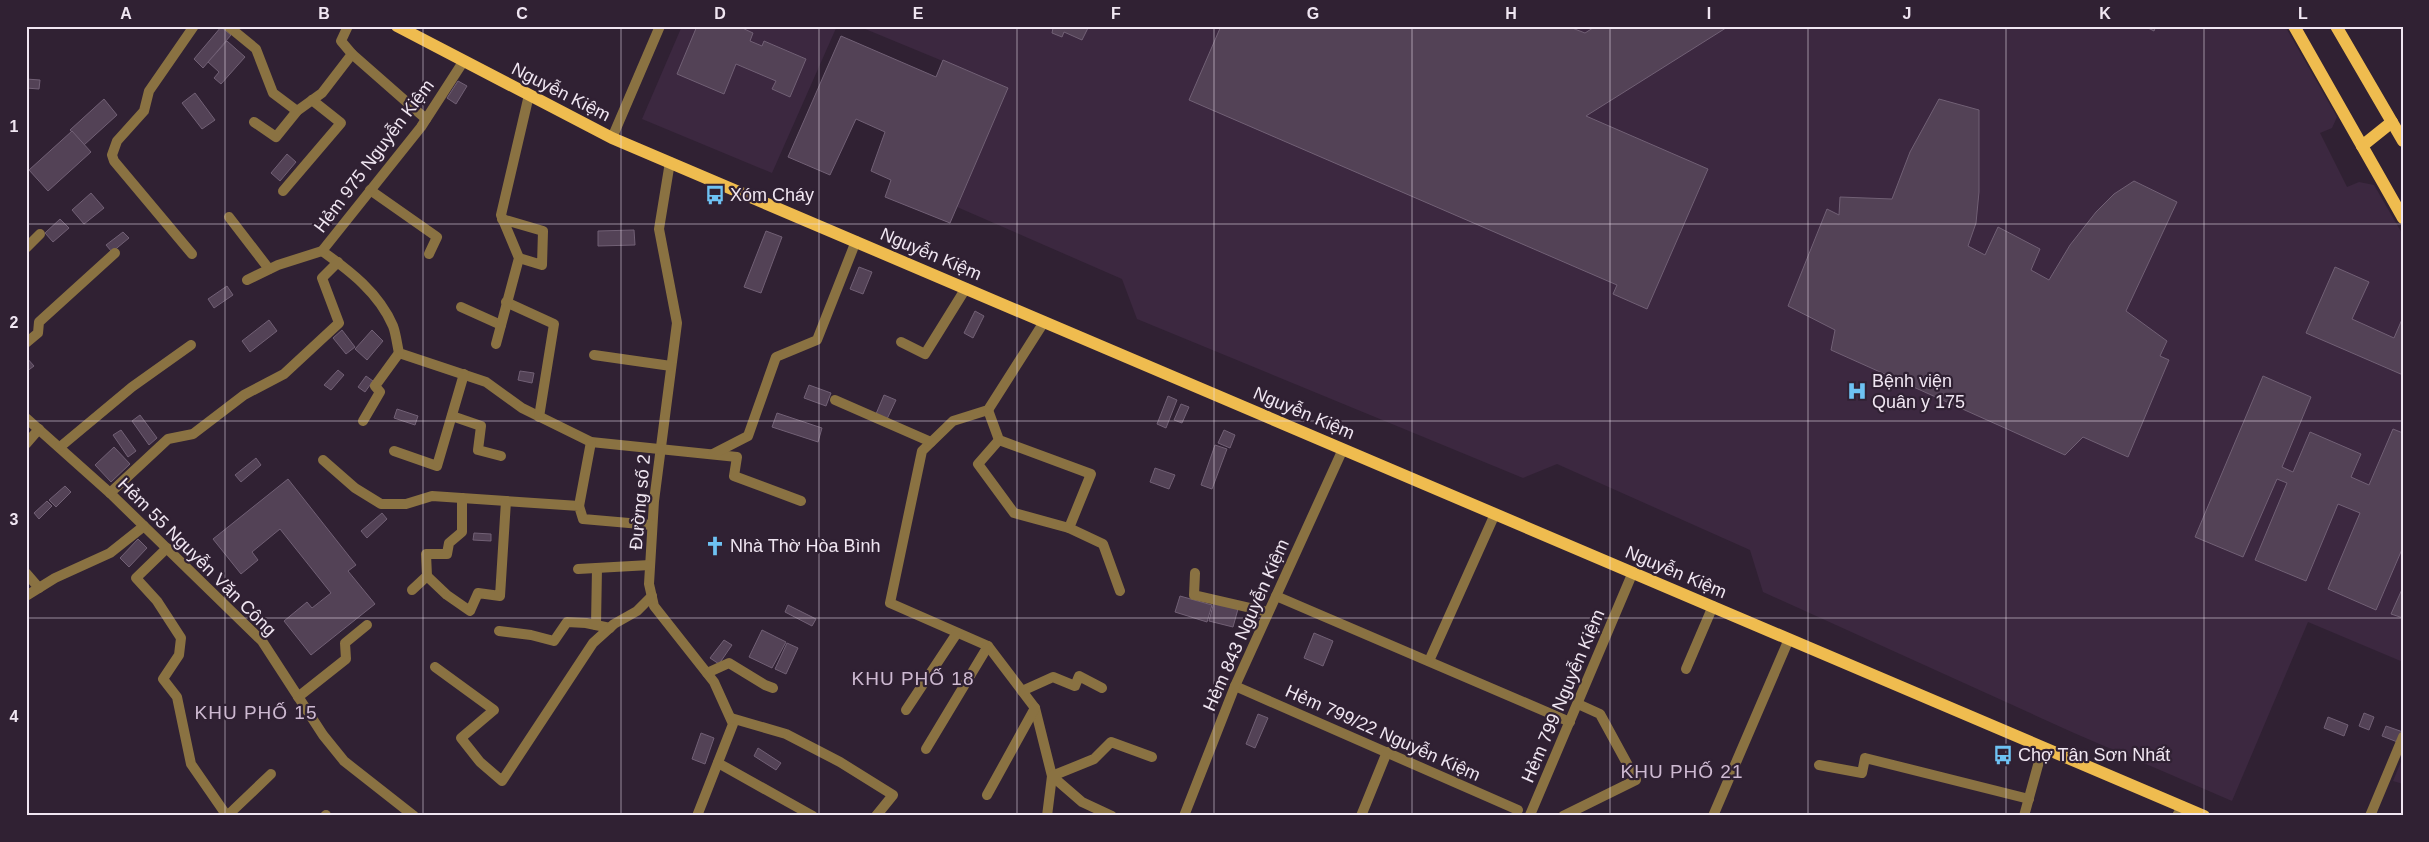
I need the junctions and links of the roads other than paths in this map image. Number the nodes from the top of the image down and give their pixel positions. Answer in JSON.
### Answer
{"nodes":[{"id":1,"x":194,"y":26,"type":"edge"},
{"id":2,"x":228,"y":26,"type":"edge"},
{"id":3,"x":348,"y":26,"type":"edge"},
{"id":4,"x":397,"y":26,"type":"edge"},
{"id":5,"x":660,"y":26,"type":"edge"},
{"id":6,"x":2294,"y":26,"type":"edge"},
{"id":7,"x":2336,"y":26,"type":"edge"},
{"id":8,"x":352,"y":54,"type":"junction"},
{"id":9,"x":463,"y":62,"type":"junction"},
{"id":10,"x":529,"y":95,"type":"junction"},
{"id":11,"x":312,"y":100,"type":"junction"},
{"id":12,"x":297,"y":111,"type":"junction"},
{"id":13,"x":426,"y":119,"type":"junction"},
{"id":14,"x":254,"y":122,"type":"dead end"},
{"id":15,"x":2392,"y":122,"type":"junction"},
{"id":16,"x":612,"y":138,"type":"junction"},
{"id":17,"x":2403,"y":141,"type":"edge"},
{"id":18,"x":2362,"y":146,"type":"junction"},
{"id":19,"x":670,"y":162,"type":"junction"},
{"id":20,"x":370,"y":190,"type":"junction"},
{"id":21,"x":284,"y":191,"type":"dead end"},
{"id":22,"x":229,"y":217,"type":"dead end"},
{"id":23,"x":2403,"y":218,"type":"edge"},
{"id":24,"x":502,"y":219,"type":"junction"},
{"id":25,"x":40,"y":234,"type":"dead end"},
{"id":26,"x":856,"y":241,"type":"junction"},
{"id":27,"x":26,"y":248,"type":"edge"},
{"id":28,"x":322,"y":251,"type":"junction"},
{"id":29,"x":115,"y":253,"type":"dead end"},
{"id":30,"x":192,"y":254,"type":"dead end"},
{"id":31,"x":429,"y":254,"type":"dead end"},
{"id":32,"x":519,"y":258,"type":"junction"},
{"id":33,"x":338,"y":262,"type":"junction"},
{"id":34,"x":269,"y":269,"type":"junction"},
{"id":35,"x":246,"y":280,"type":"dead end"},
{"id":36,"x":966,"y":288,"type":"junction"},
{"id":37,"x":506,"y":302,"type":"junction"},
{"id":38,"x":461,"y":307,"type":"dead end"},
{"id":39,"x":1044,"y":322,"type":"junction"},
{"id":40,"x":500,"y":325,"type":"junction"},
{"id":41,"x":900,"y":342,"type":"dead end"},
{"id":42,"x":26,"y":343,"type":"edge"},
{"id":43,"x":496,"y":344,"type":"dead end"},
{"id":44,"x":191,"y":345,"type":"dead end"},
{"id":45,"x":398,"y":353,"type":"junction"},
{"id":46,"x":594,"y":355,"type":"dead end"},
{"id":47,"x":671,"y":366,"type":"junction"},
{"id":48,"x":464,"y":374,"type":"junction"},
{"id":49,"x":835,"y":400,"type":"dead end"},
{"id":50,"x":988,"y":410,"type":"junction"},
{"id":51,"x":452,"y":416,"type":"junction"},
{"id":52,"x":539,"y":417,"type":"junction"},
{"id":53,"x":26,"y":418,"type":"edge"},
{"id":54,"x":363,"y":422,"type":"dead end"},
{"id":55,"x":39,"y":429,"type":"junction"},
{"id":56,"x":999,"y":440,"type":"junction"},
{"id":57,"x":592,"y":442,"type":"junction"},
{"id":58,"x":931,"y":442,"type":"junction"},
{"id":59,"x":26,"y":444,"type":"edge"},
{"id":60,"x":60,"y":447,"type":"junction"},
{"id":61,"x":1342,"y":449,"type":"junction"},
{"id":62,"x":660,"y":450,"type":"junction"},
{"id":63,"x":394,"y":451,"type":"dead end"},
{"id":64,"x":713,"y":454,"type":"junction"},
{"id":65,"x":501,"y":456,"type":"dead end"},
{"id":66,"x":323,"y":460,"type":"dead end"},
{"id":67,"x":110,"y":493,"type":"junction"},
{"id":68,"x":462,"y":498,"type":"junction"},
{"id":69,"x":506,"y":501,"type":"junction"},
{"id":70,"x":801,"y":501,"type":"dead end"},
{"id":71,"x":579,"y":506,"type":"junction"},
{"id":72,"x":1495,"y":514,"type":"junction"},
{"id":73,"x":652,"y":525,"type":"junction"},
{"id":74,"x":144,"y":526,"type":"junction"},
{"id":75,"x":1069,"y":528,"type":"junction"},
{"id":76,"x":167,"y":548,"type":"junction"},
{"id":77,"x":650,"y":565,"type":"junction"},
{"id":78,"x":597,"y":568,"type":"junction"},
{"id":79,"x":578,"y":569,"type":"dead end"},
{"id":80,"x":1633,"y":572,"type":"junction"},
{"id":81,"x":26,"y":573,"type":"edge"},
{"id":82,"x":1195,"y":573,"type":"dead end"},
{"id":83,"x":427,"y":576,"type":"junction"},
{"id":84,"x":39,"y":588,"type":"junction"},
{"id":85,"x":412,"y":590,"type":"dead end"},
{"id":86,"x":1120,"y":591,"type":"dead end"},
{"id":87,"x":26,"y":596,"type":"edge"},
{"id":88,"x":652,"y":596,"type":"junction"},
{"id":89,"x":1276,"y":596,"type":"junction"},
{"id":90,"x":1713,"y":606,"type":"junction"},
{"id":91,"x":1268,"y":612,"type":"junction"},
{"id":92,"x":367,"y":625,"type":"dead end"},
{"id":93,"x":596,"y":625,"type":"junction"},
{"id":94,"x":610,"y":628,"type":"junction"},
{"id":95,"x":499,"y":631,"type":"dead end"},
{"id":96,"x":957,"y":632,"type":"junction"},
{"id":97,"x":1789,"y":639,"type":"junction"},
{"id":98,"x":988,"y":646,"type":"junction"},
{"id":99,"x":1429,"y":661,"type":"junction"},
{"id":100,"x":435,"y":667,"type":"dead end"},
{"id":101,"x":1686,"y":669,"type":"dead end"},
{"id":102,"x":708,"y":673,"type":"junction"},
{"id":103,"x":1235,"y":686,"type":"junction"},
{"id":104,"x":773,"y":688,"type":"dead end"},
{"id":105,"x":1102,"y":688,"type":"dead end"},
{"id":106,"x":1022,"y":691,"type":"junction"},
{"id":107,"x":298,"y":697,"type":"junction"},
{"id":108,"x":1578,"y":704,"type":"junction"},
{"id":109,"x":1036,"y":708,"type":"junction"},
{"id":110,"x":906,"y":710,"type":"dead end"},
{"id":111,"x":731,"y":718,"type":"junction"},
{"id":112,"x":1570,"y":722,"type":"junction"},
{"id":113,"x":2403,"y":737,"type":"edge"},
{"id":114,"x":2043,"y":747,"type":"junction"},
{"id":115,"x":926,"y":749,"type":"dead end"},
{"id":116,"x":1387,"y":752,"type":"junction"},
{"id":117,"x":1152,"y":757,"type":"dead end"},
{"id":118,"x":718,"y":763,"type":"junction"},
{"id":119,"x":1819,"y":765,"type":"dead end"},
{"id":120,"x":271,"y":774,"type":"dead end"},
{"id":121,"x":1052,"y":776,"type":"junction"},
{"id":122,"x":987,"y":795,"type":"dead end"},
{"id":123,"x":2029,"y":799,"type":"junction"},
{"id":124,"x":2180,"y":811,"type":"edge"},
{"id":125,"x":1517,"y":813,"type":"edge"},
{"id":126,"x":1531,"y":815,"type":"edge"},
{"id":127,"x":227,"y":816,"type":"edge"},
{"id":128,"x":414,"y":816,"type":"edge"},
{"id":129,"x":696,"y":816,"type":"edge"},
{"id":130,"x":813,"y":816,"type":"edge"},
{"id":131,"x":876,"y":816,"type":"edge"},
{"id":132,"x":1047,"y":816,"type":"edge"},
{"id":133,"x":1112,"y":816,"type":"edge"},
{"id":134,"x":1184,"y":816,"type":"edge"},
{"id":135,"x":1361,"y":816,"type":"edge"},
{"id":136,"x":1563,"y":816,"type":"edge"},
{"id":137,"x":1713,"y":816,"type":"edge"},
{"id":138,"x":2024,"y":816,"type":"edge"},
{"id":139,"x":2204,"y":816,"type":"edge"},
{"id":140,"x":2370,"y":816,"type":"edge"}],
"edges":[{"from":1,"to":30,"type":"street"},
{"from":2,"to":12,"type":"street"},
{"from":3,"to":8,"type":"street"},
{"from":4,"to":9,"type":"main road","name":"Nguyễn Kiệm"},
{"from":5,"to":16,"type":"street"},
{"from":6,"to":18,"type":"main road"},
{"from":7,"to":15,"type":"main road"},
{"from":8,"to":11,"type":"street"},
{"from":8,"to":13,"type":"street"},
{"from":9,"to":10,"type":"main road","name":"Nguyễn Kiệm"},
{"from":9,"to":13,"type":"street","name":"Hẻm 975 Nguyễn Kiệm"},
{"from":10,"to":16,"type":"main road","name":"Nguyễn Kiệm"},
{"from":10,"to":24,"type":"street"},
{"from":11,"to":12,"type":"street"},
{"from":11,"to":21,"type":"street"},
{"from":12,"to":14,"type":"street"},
{"from":13,"to":20,"type":"street","name":"Hẻm 975 Nguyễn Kiệm"},
{"from":15,"to":17,"type":"main road"},
{"from":15,"to":18,"type":"main road"},
{"from":16,"to":19,"type":"main road","name":"Nguyễn Kiệm"},
{"from":18,"to":23,"type":"main road"},
{"from":19,"to":26,"type":"main road","name":"Nguyễn Kiệm"},
{"from":19,"to":47,"type":"street","name":"Đường số 2"},
{"from":20,"to":28,"type":"street","name":"Hẻm 975 Nguyễn Kiệm"},
{"from":20,"to":31,"type":"street"},
{"from":22,"to":34,"type":"street"},
{"from":24,"to":32,"type":"street"},
{"from":24,"to":32,"type":"street"},
{"from":25,"to":27,"type":"street"},
{"from":26,"to":36,"type":"main road","name":"Nguyễn Kiệm"},
{"from":26,"to":64,"type":"street"},
{"from":28,"to":33,"type":"street"},
{"from":28,"to":34,"type":"street","name":"Hẻm 975 Nguyễn Kiệm"},
{"from":29,"to":42,"type":"street"},
{"from":32,"to":37,"type":"street"},
{"from":33,"to":45,"type":"street"},
{"from":33,"to":67,"type":"street"},
{"from":34,"to":35,"type":"street","name":"Hẻm 975 Nguyễn Kiệm"},
{"from":36,"to":39,"type":"main road","name":"Nguyễn Kiệm"},
{"from":36,"to":41,"type":"street"},
{"from":37,"to":40,"type":"street"},
{"from":37,"to":52,"type":"street"},
{"from":38,"to":40,"type":"street"},
{"from":39,"to":50,"type":"street"},
{"from":39,"to":61,"type":"main road","name":"Nguyễn Kiệm"},
{"from":40,"to":43,"type":"street"},
{"from":44,"to":60,"type":"street"},
{"from":45,"to":48,"type":"street"},
{"from":45,"to":54,"type":"street"},
{"from":46,"to":47,"type":"street"},
{"from":47,"to":62,"type":"street","name":"Đường số 2"},
{"from":48,"to":51,"type":"street"},
{"from":48,"to":52,"type":"street"},
{"from":49,"to":58,"type":"street"},
{"from":50,"to":56,"type":"street"},
{"from":50,"to":58,"type":"street"},
{"from":51,"to":63,"type":"street"},
{"from":51,"to":65,"type":"street"},
{"from":52,"to":57,"type":"street"},
{"from":53,"to":55,"type":"street","name":"Hẻm 55 Nguyễn Văn Công"},
{"from":55,"to":59,"type":"street"},
{"from":55,"to":60,"type":"street","name":"Hẻm 55 Nguyễn Văn Công"},
{"from":56,"to":75,"type":"street"},
{"from":56,"to":75,"type":"street"},
{"from":57,"to":62,"type":"street"},
{"from":57,"to":71,"type":"street"},
{"from":58,"to":96,"type":"street"},
{"from":60,"to":67,"type":"street","name":"Hẻm 55 Nguyễn Văn Công"},
{"from":61,"to":72,"type":"main road","name":"Nguyễn Kiệm"},
{"from":61,"to":89,"type":"street","name":"Hẻm 843 Nguyễn Kiệm"},
{"from":62,"to":64,"type":"street"},
{"from":62,"to":73,"type":"street","name":"Đường số 2"},
{"from":64,"to":70,"type":"street"},
{"from":66,"to":68,"type":"street"},
{"from":67,"to":74,"type":"street","name":"Hẻm 55 Nguyễn Văn Công"},
{"from":68,"to":69,"type":"street"},
{"from":68,"to":83,"type":"street"},
{"from":69,"to":71,"type":"street"},
{"from":69,"to":83,"type":"street"},
{"from":71,"to":73,"type":"street"},
{"from":72,"to":80,"type":"main road","name":"Nguyễn Kiệm"},
{"from":72,"to":99,"type":"street"},
{"from":73,"to":77,"type":"street","name":"Đường số 2"},
{"from":74,"to":76,"type":"street","name":"Hẻm 55 Nguyễn Văn Công"},
{"from":74,"to":84,"type":"street"},
{"from":75,"to":86,"type":"street"},
{"from":76,"to":107,"type":"street","name":"Hẻm 55 Nguyễn Văn Công"},
{"from":76,"to":127,"type":"street"},
{"from":77,"to":78,"type":"street"},
{"from":77,"to":88,"type":"street","name":"Đường số 2"},
{"from":78,"to":79,"type":"street"},
{"from":78,"to":93,"type":"street"},
{"from":80,"to":90,"type":"main road","name":"Nguyễn Kiệm"},
{"from":80,"to":108,"type":"street","name":"Hẻm 799 Nguyễn Kiệm"},
{"from":81,"to":84,"type":"street"},
{"from":82,"to":91,"type":"street"},
{"from":83,"to":85,"type":"street"},
{"from":84,"to":87,"type":"street"},
{"from":88,"to":94,"type":"street"},
{"from":88,"to":102,"type":"street","name":"Đường số 2"},
{"from":89,"to":91,"type":"street","name":"Hẻm 843 Nguyễn Kiệm"},
{"from":89,"to":99,"type":"street"},
{"from":90,"to":97,"type":"main road","name":"Nguyễn Kiệm"},
{"from":90,"to":101,"type":"street"},
{"from":91,"to":103,"type":"street","name":"Hẻm 843 Nguyễn Kiệm"},
{"from":92,"to":107,"type":"street"},
{"from":93,"to":94,"type":"street"},
{"from":93,"to":95,"type":"street"},
{"from":94,"to":100,"type":"street"},
{"from":96,"to":98,"type":"street"},
{"from":96,"to":110,"type":"street"},
{"from":97,"to":114,"type":"main road","name":"Nguyễn Kiệm"},
{"from":97,"to":137,"type":"street"},
{"from":98,"to":106,"type":"street"},
{"from":98,"to":115,"type":"street"},
{"from":99,"to":112,"type":"street"},
{"from":102,"to":104,"type":"street"},
{"from":102,"to":111,"type":"street","name":"Đường số 2"},
{"from":103,"to":116,"type":"street","name":"Hẻm 799/22 Nguyễn Kiệm"},
{"from":103,"to":134,"type":"street","name":"Hẻm 843 Nguyễn Kiệm"},
{"from":105,"to":106,"type":"street"},
{"from":106,"to":109,"type":"street"},
{"from":107,"to":128,"type":"street","name":"Hẻm 55 Nguyễn Văn Công"},
{"from":108,"to":112,"type":"street","name":"Hẻm 799 Nguyễn Kiệm"},
{"from":108,"to":136,"type":"street"},
{"from":109,"to":121,"type":"street"},
{"from":109,"to":122,"type":"street"},
{"from":111,"to":118,"type":"street"},
{"from":111,"to":131,"type":"street"},
{"from":112,"to":126,"type":"street","name":"Hẻm 799 Nguyễn Kiệm"},
{"from":113,"to":140,"type":"street"},
{"from":114,"to":123,"type":"street"},
{"from":114,"to":124,"type":"main road","name":"Nguyễn Kiệm"},
{"from":116,"to":125,"type":"street","name":"Hẻm 799/22 Nguyễn Kiệm"},
{"from":116,"to":135,"type":"street"},
{"from":117,"to":121,"type":"street"},
{"from":118,"to":129,"type":"street"},
{"from":118,"to":130,"type":"street"},
{"from":119,"to":123,"type":"street"},
{"from":120,"to":127,"type":"street"},
{"from":121,"to":132,"type":"street"},
{"from":121,"to":133,"type":"street"},
{"from":123,"to":138,"type":"street"},
{"from":124,"to":139,"type":"main road","name":"Nguyễn Kiệm"},
{"from":125,"to":126,"type":"street","name":"Hẻm 799 Nguyễn Kiệm"}]}
